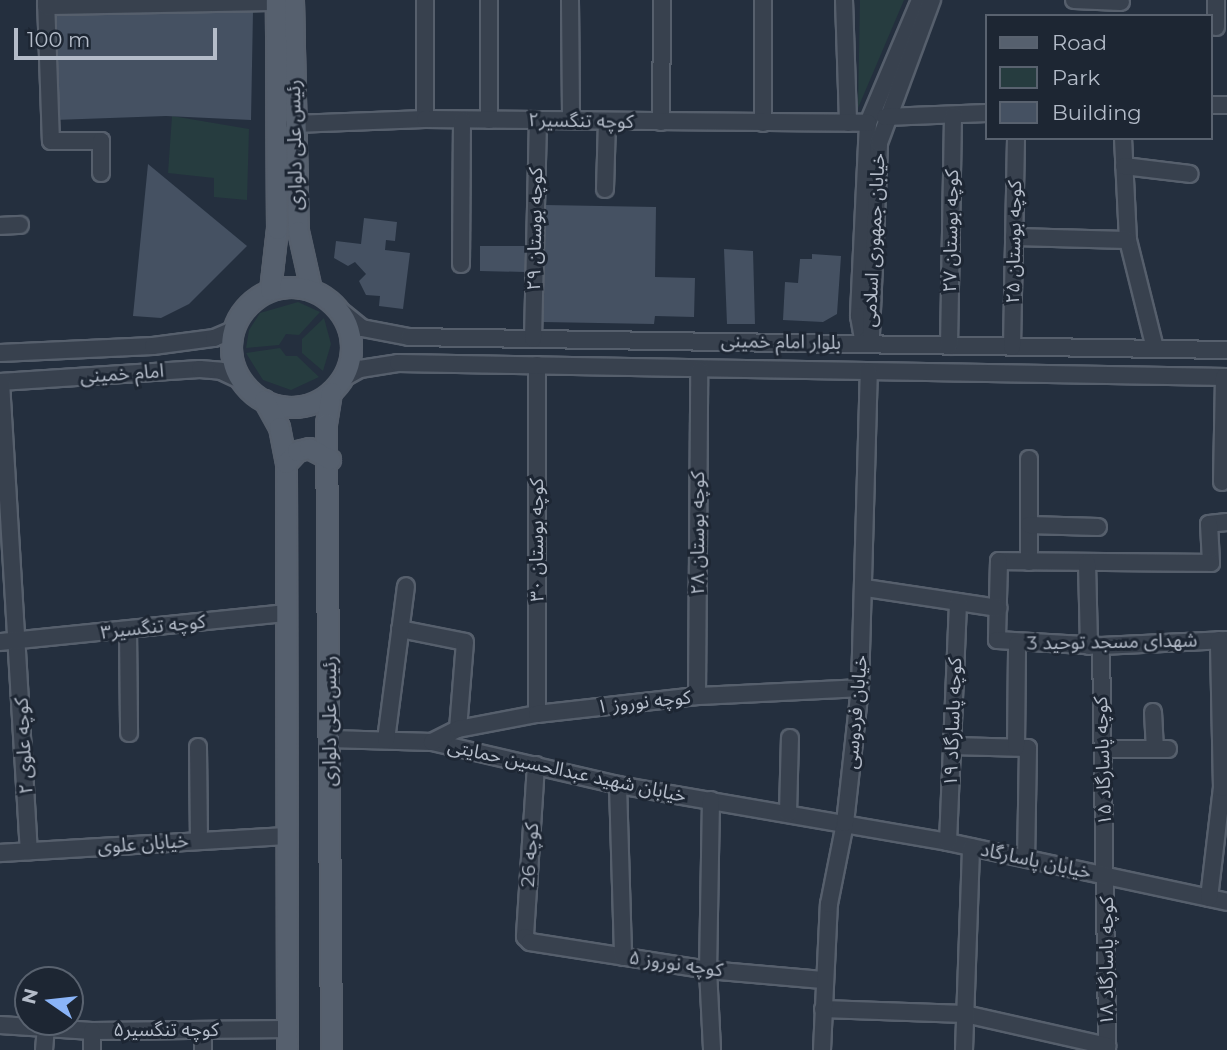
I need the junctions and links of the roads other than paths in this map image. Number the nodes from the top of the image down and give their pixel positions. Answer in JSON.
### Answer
{"nodes":[{"id":1,"x":425,"y":0,"type":"edge"},
{"id":2,"x":489,"y":0,"type":"edge"},
{"id":3,"x":570,"y":0,"type":"edge"},
{"id":4,"x":662,"y":0,"type":"edge"},
{"id":5,"x":763,"y":0,"type":"edge"},
{"id":6,"x":844,"y":0,"type":"edge"},
{"id":7,"x":920,"y":0,"type":"edge"},
{"id":8,"x":932,"y":0,"type":"edge"},
{"id":9,"x":1074,"y":0,"type":"edge"},
{"id":10,"x":1216,"y":0,"type":"edge"},
{"id":11,"x":282,"y":1,"type":"edge"},
{"id":12,"x":46,"y":3,"type":"edge"},
{"id":13,"x":1121,"y":6,"type":"edge"},
{"id":14,"x":1216,"y":27,"type":"dead end"},
{"id":15,"x":986,"y":113,"type":"edge"},
{"id":16,"x":953,"y":115,"type":"junction"},
{"id":17,"x":885,"y":117,"type":"junction"},
{"id":18,"x":425,"y":119,"type":"junction"},
{"id":19,"x":462,"y":120,"type":"junction"},
{"id":20,"x":489,"y":120,"type":"junction"},
{"id":21,"x":538,"y":120,"type":"junction"},
{"id":22,"x":571,"y":120,"type":"junction"},
{"id":23,"x":607,"y":121,"type":"junction"},
{"id":24,"x":661,"y":122,"type":"junction"},
{"id":25,"x":763,"y":122,"type":"junction"},
{"id":26,"x":848,"y":123,"type":"junction"},
{"id":27,"x":868,"y":123,"type":"junction"},
{"id":28,"x":293,"y":124,"type":"junction"},
{"id":29,"x":1016,"y":140,"type":"edge"},
{"id":30,"x":1123,"y":140,"type":"edge"},
{"id":31,"x":1125,"y":166,"type":"junction"},
{"id":32,"x":101,"y":173,"type":"dead end"},
{"id":33,"x":1190,"y":174,"type":"dead end"},
{"id":34,"x":605,"y":190,"type":"dead end"},
{"id":35,"x":20,"y":225,"type":"dead end"},
{"id":36,"x":0,"y":226,"type":"edge"},
{"id":37,"x":277,"y":229,"type":"junction"},
{"id":38,"x":298,"y":231,"type":"junction"},
{"id":39,"x":1014,"y":237,"type":"junction"},
{"id":40,"x":1128,"y":240,"type":"junction"},
{"id":41,"x":461,"y":264,"type":"dead end"},
{"id":42,"x":311,"y":289,"type":"junction"},
{"id":43,"x":270,"y":290,"type":"junction"},
{"id":44,"x":341,"y":312,"type":"junction"},
{"id":45,"x":865,"y":316,"type":"junction"},
{"id":46,"x":233,"y":330,"type":"junction"},
{"id":47,"x":398,"y":337,"type":"junction"},
{"id":48,"x":533,"y":339,"type":"junction"},
{"id":49,"x":864,"y":344,"type":"junction"},
{"id":50,"x":153,"y":346,"type":"junction"},
{"id":51,"x":949,"y":346,"type":"junction"},
{"id":52,"x":1012,"y":346,"type":"junction"},
{"id":53,"x":1155,"y":348,"type":"junction"},
{"id":54,"x":1227,"y":350,"type":"edge"},
{"id":55,"x":0,"y":353,"type":"edge"},
{"id":56,"x":398,"y":363,"type":"junction"},
{"id":57,"x":537,"y":365,"type":"junction"},
{"id":58,"x":699,"y":370,"type":"junction"},
{"id":59,"x":869,"y":371,"type":"junction"},
{"id":60,"x":153,"y":373,"type":"junction"},
{"id":61,"x":1225,"y":377,"type":"edge"},
{"id":62,"x":242,"y":381,"type":"junction"},
{"id":63,"x":0,"y":382,"type":"edge"},
{"id":64,"x":337,"y":385,"type":"junction"},
{"id":65,"x":264,"y":400,"type":"junction"},
{"id":66,"x":1029,"y":458,"type":"dead end"},
{"id":67,"x":330,"y":459,"type":"junction"},
{"id":68,"x":286,"y":463,"type":"junction"},
{"id":69,"x":1222,"y":482,"type":"dead end"},
{"id":70,"x":1219,"y":522,"type":"edge"},
{"id":71,"x":1029,"y":525,"type":"junction"},
{"id":72,"x":1098,"y":527,"type":"dead end"},
{"id":73,"x":1029,"y":562,"type":"junction"},
{"id":74,"x":1087,"y":564,"type":"junction"},
{"id":75,"x":406,"y":586,"type":"dead end"},
{"id":76,"x":866,"y":588,"type":"junction"},
{"id":77,"x":958,"y":602,"type":"junction"},
{"id":78,"x":998,"y":608,"type":"junction"},
{"id":79,"x":287,"y":613,"type":"junction"},
{"id":80,"x":128,"y":629,"type":"junction"},
{"id":81,"x":400,"y":629,"type":"junction"},
{"id":82,"x":1223,"y":640,"type":"edge"},
{"id":83,"x":19,"y":641,"type":"junction"},
{"id":84,"x":0,"y":642,"type":"edge"},
{"id":85,"x":1017,"y":644,"type":"junction"},
{"id":86,"x":1095,"y":646,"type":"junction"},
{"id":87,"x":860,"y":688,"type":"junction"},
{"id":88,"x":697,"y":696,"type":"junction"},
{"id":89,"x":1153,"y":712,"type":"dead end"},
{"id":90,"x":537,"y":714,"type":"junction"},
{"id":91,"x":1224,"y":721,"type":"edge"},
{"id":92,"x":458,"y":729,"type":"junction"},
{"id":93,"x":129,"y":733,"type":"dead end"},
{"id":94,"x":790,"y":738,"type":"dead end"},
{"id":95,"x":330,"y":739,"type":"junction"},
{"id":96,"x":386,"y":740,"type":"junction"},
{"id":97,"x":432,"y":742,"type":"junction"},
{"id":98,"x":951,"y":746,"type":"junction"},
{"id":99,"x":198,"y":747,"type":"dead end"},
{"id":100,"x":1016,"y":747,"type":"junction"},
{"id":101,"x":1103,"y":749,"type":"junction"},
{"id":102,"x":536,"y":765,"type":"junction"},
{"id":103,"x":618,"y":785,"type":"junction"},
{"id":104,"x":1225,"y":788,"type":"edge"},
{"id":105,"x":711,"y":800,"type":"junction"},
{"id":106,"x":788,"y":813,"type":"junction"},
{"id":107,"x":845,"y":823,"type":"junction"},
{"id":108,"x":286,"y":836,"type":"junction"},
{"id":109,"x":200,"y":840,"type":"junction"},
{"id":110,"x":948,"y":842,"type":"junction"},
{"id":111,"x":971,"y":847,"type":"junction"},
{"id":112,"x":29,"y":851,"type":"junction"},
{"id":113,"x":0,"y":853,"type":"edge"},
{"id":114,"x":1026,"y":858,"type":"junction"},
{"id":115,"x":1107,"y":875,"type":"junction"},
{"id":116,"x":1209,"y":898,"type":"junction"},
{"id":117,"x":1227,"y":902,"type":"edge"},
{"id":118,"x":530,"y":942,"type":"joint"},
{"id":119,"x":623,"y":957,"type":"junction"},
{"id":120,"x":708,"y":970,"type":"junction"},
{"id":121,"x":823,"y":980,"type":"junction"},
{"id":122,"x":823,"y":1009,"type":"junction"},
{"id":123,"x":965,"y":1014,"type":"junction"},
{"id":124,"x":287,"y":1029,"type":"junction"},
{"id":125,"x":84,"y":1030,"type":"edge"},
{"id":126,"x":92,"y":1031,"type":"junction"},
{"id":127,"x":203,"y":1031,"type":"junction"},
{"id":128,"x":1107,"y":1048,"type":"edge"},
{"id":129,"x":92,"y":1050,"type":"edge"},
{"id":130,"x":203,"y":1050,"type":"edge"},
{"id":131,"x":287,"y":1050,"type":"edge"},
{"id":132,"x":331,"y":1050,"type":"edge"},
{"id":133,"x":712,"y":1050,"type":"edge"},
{"id":134,"x":822,"y":1050,"type":"edge"},
{"id":135,"x":964,"y":1050,"type":"edge"}],
"edges":[{"from":1,"to":18,"type":"street"},
{"from":2,"to":20,"type":"street"},
{"from":3,"to":22,"type":"street"},
{"from":4,"to":24,"type":"street"},
{"from":5,"to":25,"type":"street"},
{"from":6,"to":26,"type":"street"},
{"from":7,"to":27,"type":"street","name":"خیابان جمهوری اسلامی"},
{"from":8,"to":17,"type":"street","name":"خیابان جمهوری اسلامی"},
{"from":9,"to":13,"type":"street"},
{"from":10,"to":14,"type":"street"},
{"from":11,"to":12,"type":"street"},
{"from":11,"to":28,"type":"main road","name":"رئیس علی دلواری"},
{"from":11,"to":37,"type":"main road","name":"رئیس علی دلواری"},
{"from":12,"to":32,"type":"street"},
{"from":15,"to":16,"type":"street"},
{"from":16,"to":17,"type":"street"},
{"from":16,"to":51,"type":"street","name":"کوچه بوستان ۲۷"},
{"from":17,"to":45,"type":"street","name":"خیابان جمهوری اسلامی"},
{"from":18,"to":19,"type":"street","name":"کوچه تنگسیر۲"},
{"from":18,"to":28,"type":"street","name":"کوچه تنگسیر۲"},
{"from":19,"to":20,"type":"street","name":"کوچه تنگسیر۲"},
{"from":19,"to":41,"type":"street"},
{"from":20,"to":21,"type":"street","name":"کوچه تنگسیر۲"},
{"from":21,"to":22,"type":"street","name":"کوچه تنگسیر۲"},
{"from":21,"to":48,"type":"street","name":"کوچه بوستان ۲۹"},
{"from":22,"to":23,"type":"street","name":"کوچه تنگسیر۲"},
{"from":23,"to":24,"type":"street","name":"کوچه تنگسیر۲"},
{"from":23,"to":34,"type":"street"},
{"from":24,"to":25,"type":"street","name":"کوچه تنگسیر۲"},
{"from":25,"to":26,"type":"street","name":"کوچه تنگسیر۲"},
{"from":26,"to":27,"type":"street","name":"کوچه تنگسیر۲"},
{"from":27,"to":45,"type":"street","name":"خیابان جمهوری اسلامی"},
{"from":28,"to":38,"type":"main road","name":"رئیس علی دلواری"},
{"from":29,"to":39,"type":"street","name":"کوچه بوستان ۲۵"},
{"from":30,"to":31,"type":"street"},
{"from":31,"to":33,"type":"street"},
{"from":31,"to":40,"type":"street"},
{"from":35,"to":36,"type":"street"},
{"from":37,"to":38,"type":"main road"},
{"from":37,"to":43,"type":"main road","name":"رئیس علی دلواری"},
{"from":38,"to":42,"type":"main road","name":"رئیس علی دلواری"},
{"from":39,"to":40,"type":"street"},
{"from":39,"to":52,"type":"street","name":"کوچه بوستان ۲۵"},
{"from":40,"to":53,"type":"street"},
{"from":42,"to":43,"type":"main road"},
{"from":42,"to":44,"type":"main road"},
{"from":43,"to":46,"type":"main road"},
{"from":44,"to":47,"type":"street","name":"بلوار امام خمینی"},
{"from":44,"to":64,"type":"main road"},
{"from":45,"to":49,"type":"street","name":"خیابان جمهوری اسلامی"},
{"from":46,"to":50,"type":"street","name":"امام خمینی"},
{"from":46,"to":62,"type":"main road"},
{"from":47,"to":48,"type":"street","name":"بلوار امام خمینی"},
{"from":47,"to":56,"type":"street"},
{"from":48,"to":49,"type":"street","name":"بلوار امام خمینی"},
{"from":49,"to":51,"type":"street","name":"بلوار امام خمینی"},
{"from":50,"to":55,"type":"street","name":"امام خمینی"},
{"from":50,"to":60,"type":"street"},
{"from":51,"to":52,"type":"street","name":"بلوار امام خمینی"},
{"from":52,"to":53,"type":"street","name":"بلوار امام خمینی"},
{"from":53,"to":54,"type":"street","name":"بلوار امام خمینی"},
{"from":56,"to":57,"type":"street","name":"بلوار امام خمینی"},
{"from":56,"to":64,"type":"street","name":"بلوار امام خمینی"},
{"from":57,"to":58,"type":"street","name":"بلوار امام خمینی"},
{"from":57,"to":90,"type":"street","name":"کوچه بوستان ۳۰"},
{"from":58,"to":59,"type":"street","name":"بلوار امام خمینی"},
{"from":58,"to":88,"type":"street","name":"کوچه بوستان ۲۸"},
{"from":59,"to":61,"type":"street","name":"بلوار امام خمینی"},
{"from":59,"to":76,"type":"street","name":"خیابان فردوسی"},
{"from":60,"to":62,"type":"street","name":"امام خمینی"},
{"from":60,"to":63,"type":"street","name":"امام خمینی"},
{"from":61,"to":69,"type":"street"},
{"from":62,"to":65,"type":"main road"},
{"from":63,"to":83,"type":"street","name":"کوچه علوی ۲"},
{"from":64,"to":65,"type":"main road"},
{"from":64,"to":67,"type":"main road","name":"رئیس علی دلواری"},
{"from":65,"to":68,"type":"main road"},
{"from":66,"to":71,"type":"street"},
{"from":67,"to":68,"type":"main road"},
{"from":67,"to":95,"type":"main road","name":"رئیس علی دلواری"},
{"from":68,"to":79,"type":"main road"},
{"from":70,"to":74,"type":"street"},
{"from":71,"to":72,"type":"street"},
{"from":71,"to":73,"type":"street"},
{"from":73,"to":74,"type":"street"},
{"from":73,"to":78,"type":"street"},
{"from":74,"to":86,"type":"street","name":"کوچه پاسارگاد ۱۵"},
{"from":75,"to":81,"type":"street"},
{"from":76,"to":77,"type":"street"},
{"from":76,"to":87,"type":"street","name":"خیابان فردوسی"},
{"from":77,"to":78,"type":"street"},
{"from":77,"to":98,"type":"street","name":"کوچه پاسارگاد ۱۹"},
{"from":78,"to":85,"type":"street","name":"شهدای مسجد توحید 3"},
{"from":79,"to":80,"type":"street","name":"کوچه تنگسیر۳"},
{"from":79,"to":108,"type":"main road"},
{"from":80,"to":83,"type":"street","name":"کوچه تنگسیر۳"},
{"from":80,"to":93,"type":"street"},
{"from":81,"to":92,"type":"street"},
{"from":81,"to":96,"type":"street"},
{"from":82,"to":86,"type":"street","name":"شهدای مسجد توحید 3"},
{"from":82,"to":91,"type":"street"},
{"from":83,"to":84,"type":"street","name":"کوچه تنگسیر۳"},
{"from":83,"to":112,"type":"street","name":"کوچه علوی ۲"},
{"from":85,"to":86,"type":"street","name":"شهدای مسجد توحید 3"},
{"from":85,"to":100,"type":"street"},
{"from":86,"to":101,"type":"street","name":"کوچه پاسارگاد ۱۵"},
{"from":87,"to":88,"type":"street","name":"کوچه نوروز ۱"},
{"from":87,"to":107,"type":"street","name":"خیابان فردوسی"},
{"from":88,"to":90,"type":"street","name":"کوچه نوروز ۱"},
{"from":89,"to":101,"type":"street"},
{"from":90,"to":92,"type":"street","name":"کوچه نوروز ۱"},
{"from":91,"to":104,"type":"street"},
{"from":92,"to":97,"type":"street","name":"کوچه نوروز ۱"},
{"from":94,"to":106,"type":"street"},
{"from":95,"to":96,"type":"street","name":"خیابان شهید عبدالحسین حمایتی"},
{"from":95,"to":132,"type":"main road","name":"رئیس علی دلواری"},
{"from":96,"to":97,"type":"street","name":"خیابان شهید عبدالحسین حمایتی"},
{"from":97,"to":102,"type":"street","name":"خیابان شهید عبدالحسین حمایتی"},
{"from":98,"to":100,"type":"street"},
{"from":98,"to":110,"type":"street","name":"کوچه پاسارگاد ۱۹"},
{"from":99,"to":109,"type":"street"},
{"from":100,"to":114,"type":"street"},
{"from":101,"to":115,"type":"street","name":"کوچه پاسارگاد ۱۵"},
{"from":102,"to":103,"type":"street","name":"خیابان شهید عبدالحسین حمایتی"},
{"from":102,"to":118,"type":"street","name":"کوچه 26"},
{"from":103,"to":105,"type":"street","name":"خیابان شهید عبدالحسین حمایتی"},
{"from":103,"to":119,"type":"street"},
{"from":104,"to":116,"type":"street"},
{"from":105,"to":106,"type":"street","name":"خیابان شهید عبدالحسین حمایتی"},
{"from":105,"to":120,"type":"street"},
{"from":106,"to":107,"type":"street","name":"خیابان شهید عبدالحسین حمایتی"},
{"from":107,"to":110,"type":"street","name":"خیابان پاسارگاد"},
{"from":107,"to":121,"type":"street","name":"خیابان فردوسی"},
{"from":108,"to":109,"type":"street","name":"خیابان علوی"},
{"from":108,"to":124,"type":"main road"},
{"from":109,"to":112,"type":"street","name":"خیابان علوی"},
{"from":110,"to":111,"type":"street","name":"خیابان پاسارگاد"},
{"from":111,"to":114,"type":"street","name":"خیابان پاسارگاد"},
{"from":111,"to":123,"type":"street"},
{"from":112,"to":113,"type":"street","name":"خیابان علوی"},
{"from":114,"to":115,"type":"street","name":"خیابان پاسارگاد"},
{"from":115,"to":116,"type":"street","name":"خیابان پاسارگاد"},
{"from":115,"to":128,"type":"street","name":"کوچه پاسارگاد ۱۸"},
{"from":116,"to":117,"type":"street","name":"خیابان پاسارگاد"},
{"from":118,"to":119,"type":"street","name":"کوچه نوروز ۵"},
{"from":119,"to":120,"type":"street","name":"کوچه نوروز ۵"},
{"from":120,"to":121,"type":"street","name":"کوچه نوروز ۵"},
{"from":120,"to":133,"type":"street"},
{"from":121,"to":122,"type":"street","name":"خیابان فردوسی"},
{"from":122,"to":123,"type":"street"},
{"from":122,"to":134,"type":"street","name":"خیابان فردوسی"},
{"from":123,"to":128,"type":"street"},
{"from":123,"to":135,"type":"street"},
{"from":124,"to":127,"type":"street","name":"کوچه تنگسیر۵"},
{"from":124,"to":131,"type":"main road"},
{"from":125,"to":126,"type":"street","name":"کوچه تنگسیر۵"},
{"from":126,"to":127,"type":"street","name":"کوچه تنگسیر۵"},
{"from":126,"to":129,"type":"street"},
{"from":127,"to":130,"type":"street"}]}
